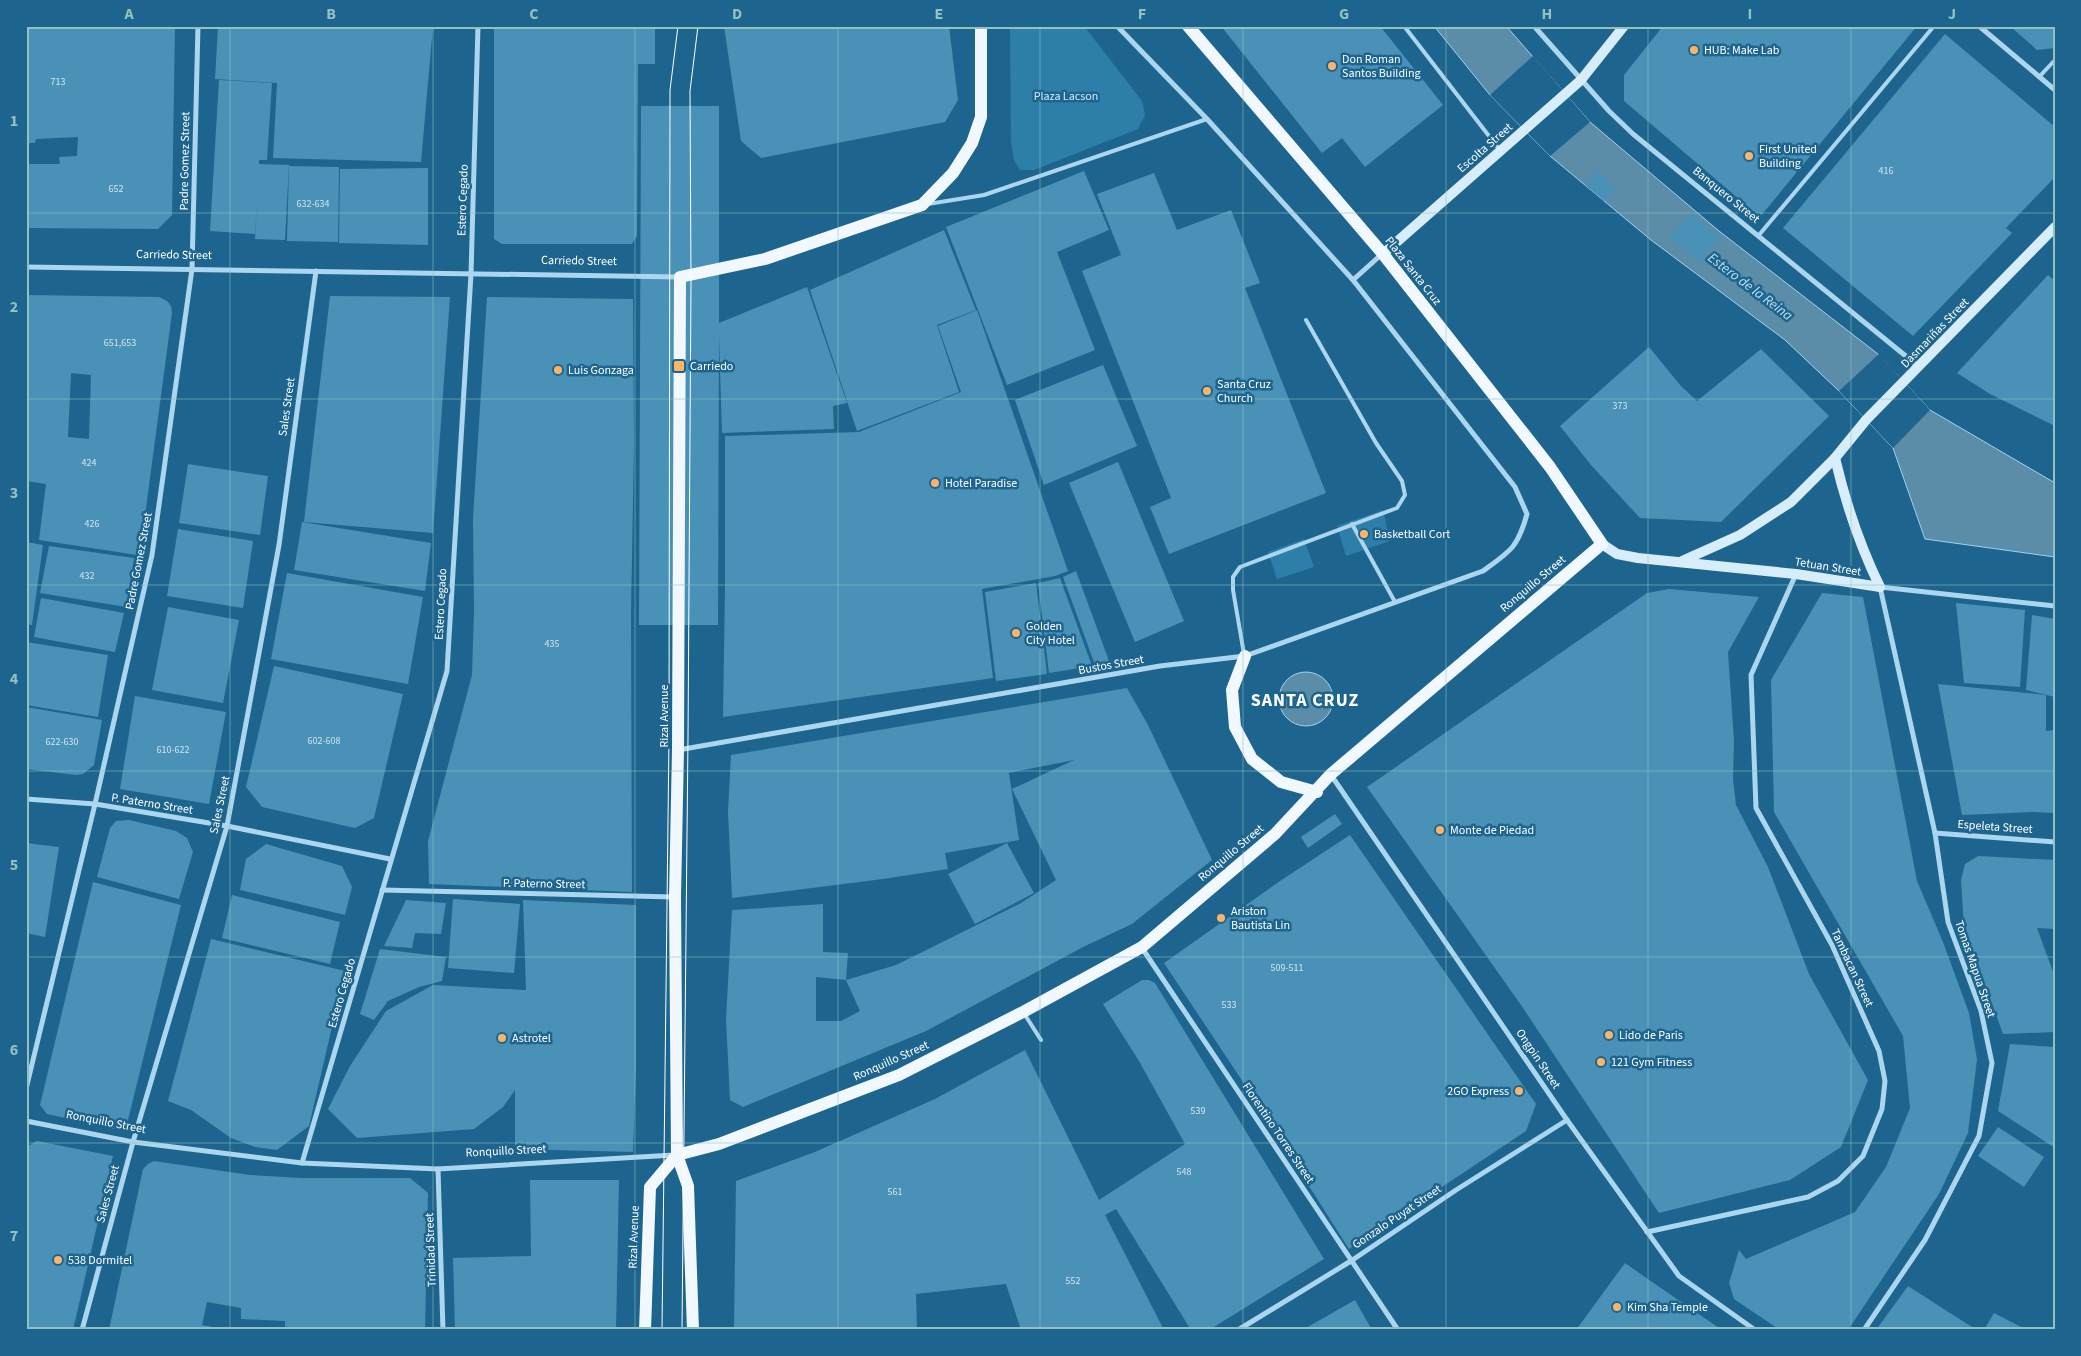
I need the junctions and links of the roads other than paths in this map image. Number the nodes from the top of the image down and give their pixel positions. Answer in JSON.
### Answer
{"nodes":[{"id":1,"x":198,"y":26,"type":"edge"},
{"id":2,"x":478,"y":26,"type":"edge"},
{"id":3,"x":981,"y":26,"type":"edge"},
{"id":4,"x":1116,"y":26,"type":"edge"},
{"id":5,"x":1188,"y":26,"type":"edge"},
{"id":6,"x":1404,"y":26,"type":"edge"},
{"id":7,"x":1534,"y":26,"type":"edge"},
{"id":8,"x":1624,"y":26,"type":"edge"},
{"id":9,"x":1934,"y":26,"type":"edge"},
{"id":10,"x":1979,"y":26,"type":"edge"},
{"id":11,"x":2055,"y":60,"type":"edge"},
{"id":12,"x":2039,"y":77,"type":"junction"},
{"id":13,"x":1581,"y":80,"type":"junction"},
{"id":14,"x":2055,"y":90,"type":"edge"},
{"id":15,"x":1208,"y":119,"type":"junction"},
{"id":16,"x":1500,"y":151,"type":"junction"},
{"id":17,"x":922,"y":204,"type":"junction"},
{"id":18,"x":2055,"y":227,"type":"edge"},
{"id":19,"x":1760,"y":235,"type":"junction"},
{"id":20,"x":1383,"y":254,"type":"junction"},
{"id":21,"x":26,"y":267,"type":"edge"},
{"id":22,"x":192,"y":269,"type":"junction"},
{"id":23,"x":316,"y":271,"type":"junction"},
{"id":24,"x":471,"y":274,"type":"junction"},
{"id":25,"x":680,"y":277,"type":"junction"},
{"id":26,"x":1353,"y":280,"type":"junction"},
{"id":27,"x":1306,"y":320,"type":"dead end"},
{"id":28,"x":1919,"y":366,"type":"junction"},
{"id":29,"x":1835,"y":458,"type":"junction"},
{"id":30,"x":1352,"y":524,"type":"junction"},
{"id":31,"x":1602,"y":544,"type":"junction"},
{"id":32,"x":1682,"y":561,"type":"junction"},
{"id":33,"x":1796,"y":574,"type":"junction"},
{"id":34,"x":1880,"y":587,"type":"junction"},
{"id":35,"x":1395,"y":602,"type":"junction"},
{"id":36,"x":2055,"y":606,"type":"edge"},
{"id":37,"x":1245,"y":656,"type":"junction"},
{"id":38,"x":678,"y":750,"type":"junction"},
{"id":39,"x":1331,"y":774,"type":"junction"},
{"id":40,"x":1317,"y":792,"type":"junction"},
{"id":41,"x":26,"y":799,"type":"edge"},
{"id":42,"x":95,"y":804,"type":"junction"},
{"id":43,"x":227,"y":826,"type":"junction"},
{"id":44,"x":1934,"y":833,"type":"junction"},
{"id":45,"x":2055,"y":842,"type":"edge"},
{"id":46,"x":390,"y":859,"type":"junction"},
{"id":47,"x":382,"y":890,"type":"junction"},
{"id":48,"x":675,"y":897,"type":"junction"},
{"id":49,"x":1142,"y":947,"type":"junction"},
{"id":50,"x":1023,"y":1012,"type":"junction"},
{"id":51,"x":1041,"y":1040,"type":"dead end"},
{"id":52,"x":26,"y":1089,"type":"edge"},
{"id":53,"x":1568,"y":1120,"type":"junction"},
{"id":54,"x":26,"y":1121,"type":"edge"},
{"id":55,"x":133,"y":1142,"type":"junction"},
{"id":56,"x":678,"y":1155,"type":"junction"},
{"id":57,"x":302,"y":1163,"type":"junction"},
{"id":58,"x":438,"y":1169,"type":"junction"},
{"id":59,"x":1647,"y":1232,"type":"junction"},
{"id":60,"x":1351,"y":1260,"type":"junction"},
{"id":61,"x":82,"y":1330,"type":"edge"},
{"id":62,"x":444,"y":1330,"type":"edge"},
{"id":63,"x":644,"y":1330,"type":"edge"},
{"id":64,"x":693,"y":1330,"type":"edge"},
{"id":65,"x":1238,"y":1330,"type":"edge"},
{"id":66,"x":1398,"y":1330,"type":"edge"},
{"id":67,"x":1755,"y":1330,"type":"edge"},
{"id":68,"x":1864,"y":1330,"type":"edge"}],
"edges":[{"from":1,"to":22,"type":"street","name":"Padre Gomez Street"},
{"from":2,"to":24,"type":"street","name":"Estero Cegado"},
{"from":3,"to":17,"type":"main road","name":"Carriedo Street"},
{"from":4,"to":15,"type":"street"},
{"from":5,"to":20,"type":"main road","name":"Plaza Santa Cruz"},
{"from":6,"to":16,"type":"lane"},
{"from":7,"to":13,"type":"street","name":"Banquero Street"},
{"from":8,"to":13,"type":"street","name":"Escolta Street"},
{"from":9,"to":19,"type":"lane"},
{"from":10,"to":12,"type":"street"},
{"from":11,"to":12,"type":"lane"},
{"from":12,"to":14,"type":"street"},
{"from":13,"to":16,"type":"street","name":"Escolta Street"},
{"from":13,"to":19,"type":"street","name":"Banquero Street"},
{"from":15,"to":17,"type":"lane"},
{"from":15,"to":26,"type":"street"},
{"from":16,"to":20,"type":"street","name":"Escolta Street"},
{"from":17,"to":25,"type":"main road","name":"Carriedo Street"},
{"from":18,"to":28,"type":"street","name":"Dasmariñas Street"},
{"from":19,"to":28,"type":"street","name":"Banquero Street"},
{"from":20,"to":26,"type":"street","name":"Escolta Street"},
{"from":20,"to":31,"type":"main road","name":"Plaza Santa Cruz"},
{"from":21,"to":22,"type":"street","name":"Carriedo Street"},
{"from":22,"to":23,"type":"street","name":"Carriedo Street"},
{"from":22,"to":42,"type":"street","name":"Padre Gomez Street"},
{"from":23,"to":24,"type":"street","name":"Carriedo Street"},
{"from":23,"to":43,"type":"street","name":"Sales Street"},
{"from":24,"to":25,"type":"street","name":"Carriedo Street"},
{"from":24,"to":46,"type":"street","name":"Estero Cegado"},
{"from":25,"to":38,"type":"main road","name":"Rizal Avenue"},
{"from":26,"to":35,"type":"street","name":"Bustos Street"},
{"from":27,"to":30,"type":"lane"},
{"from":28,"to":29,"type":"street","name":"Dasmariñas Street"},
{"from":29,"to":32,"type":"street","name":"Dasmariñas Street"},
{"from":29,"to":34,"type":"street"},
{"from":30,"to":35,"type":"lane"},
{"from":30,"to":37,"type":"lane"},
{"from":31,"to":32,"type":"street","name":"Tetuan Street"},
{"from":31,"to":39,"type":"main road","name":"Ronquillo Street"},
{"from":32,"to":33,"type":"street","name":"Tetuan Street"},
{"from":33,"to":34,"type":"street","name":"Tetuan Street"},
{"from":33,"to":59,"type":"street","name":"Tambacan Street"},
{"from":34,"to":36,"type":"street","name":"Tetuan Street"},
{"from":34,"to":44,"type":"street","name":"Tomas Mapua Street"},
{"from":35,"to":37,"type":"street","name":"Bustos Street"},
{"from":37,"to":38,"type":"street","name":"Bustos Street"},
{"from":37,"to":40,"type":"main road"},
{"from":38,"to":48,"type":"main road","name":"Rizal Avenue"},
{"from":39,"to":40,"type":"main road","name":"Ronquillo Street"},
{"from":39,"to":53,"type":"street","name":"Ongpin Street"},
{"from":40,"to":49,"type":"main road","name":"Ronquillo Street"},
{"from":41,"to":42,"type":"street","name":"P. Paterno Street"},
{"from":42,"to":43,"type":"street","name":"P. Paterno Street"},
{"from":42,"to":52,"type":"street","name":"Padre Gomez Street"},
{"from":43,"to":46,"type":"street","name":"P. Paterno Street"},
{"from":43,"to":55,"type":"street","name":"Sales Street"},
{"from":44,"to":45,"type":"street","name":"Espeleta Street"},
{"from":44,"to":68,"type":"street","name":"Tomas Mapua Street"},
{"from":46,"to":47,"type":"street","name":"Estero Cegado"},
{"from":47,"to":48,"type":"street","name":"P. Paterno Street"},
{"from":47,"to":57,"type":"street","name":"Estero Cegado"},
{"from":48,"to":56,"type":"main road","name":"Rizal Avenue"},
{"from":49,"to":50,"type":"main road","name":"Ronquillo Street"},
{"from":49,"to":60,"type":"street","name":"Florentino Torres Street"},
{"from":50,"to":51,"type":"lane"},
{"from":50,"to":56,"type":"main road","name":"Ronquillo Street"},
{"from":53,"to":59,"type":"street","name":"Ongpin Street"},
{"from":53,"to":60,"type":"street","name":"Gonzalo Puyat Street"},
{"from":54,"to":55,"type":"street","name":"Ronquillo Street"},
{"from":55,"to":57,"type":"street","name":"Ronquillo Street"},
{"from":55,"to":61,"type":"street","name":"Sales Street"},
{"from":56,"to":58,"type":"street","name":"Ronquillo Street"},
{"from":56,"to":63,"type":"main road","name":"Rizal Avenue"},
{"from":56,"to":64,"type":"main road","name":"Rizal Avenue"},
{"from":57,"to":58,"type":"street","name":"Ronquillo Street"},
{"from":58,"to":62,"type":"street","name":"Trinidad Street"},
{"from":59,"to":67,"type":"street","name":"Ongpin Street"},
{"from":60,"to":65,"type":"street","name":"Gonzalo Puyat Street"},
{"from":60,"to":66,"type":"street","name":"Florentino Torres Street"}]}
